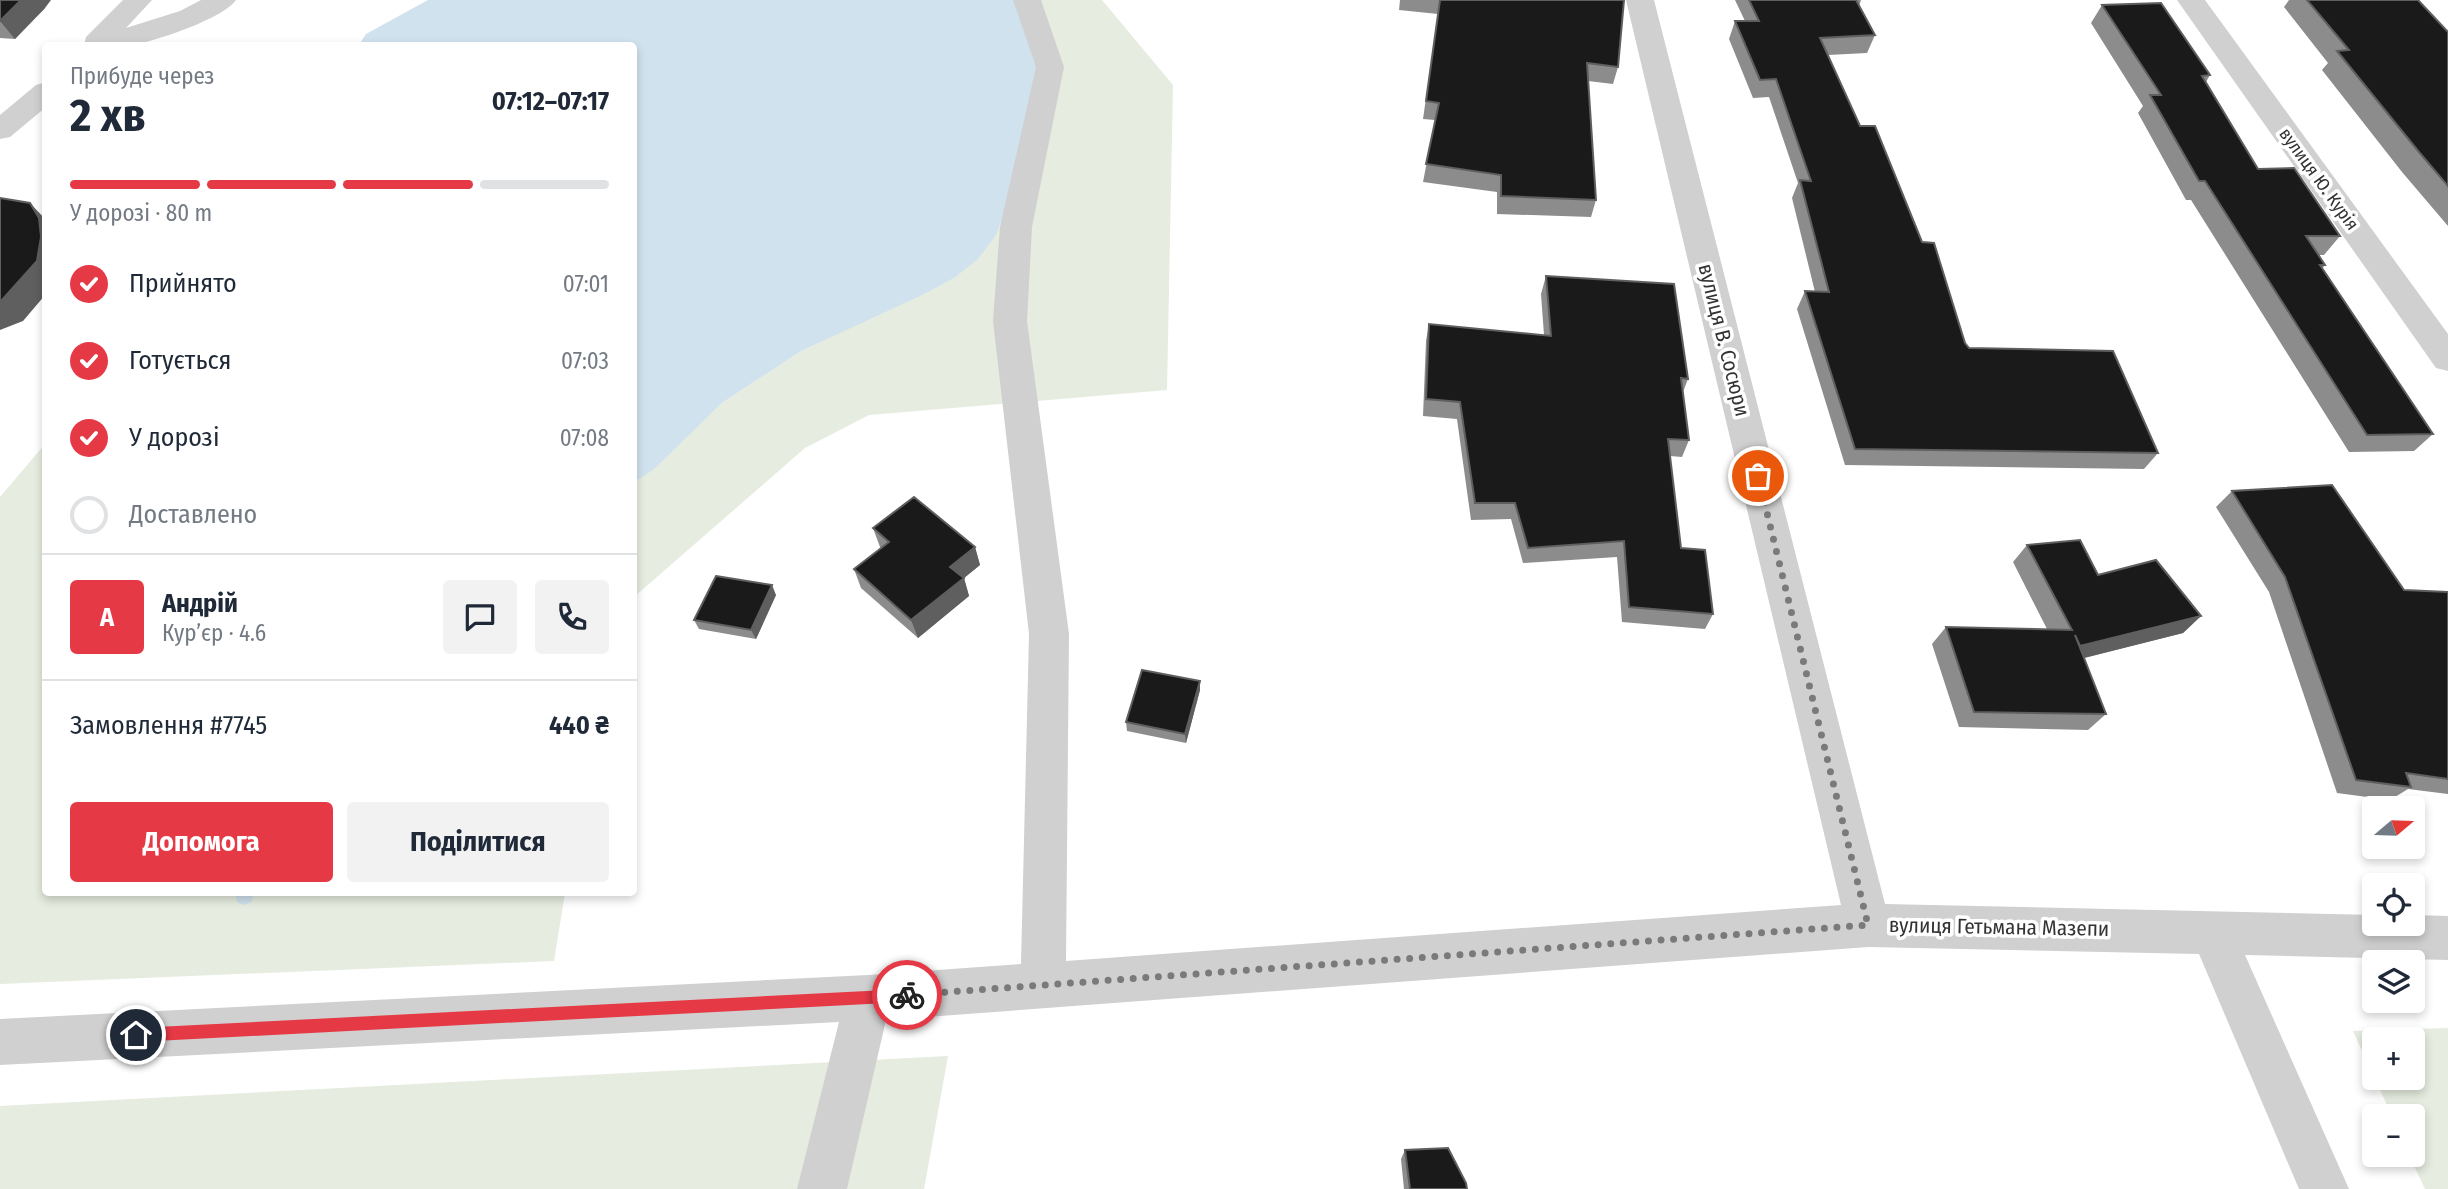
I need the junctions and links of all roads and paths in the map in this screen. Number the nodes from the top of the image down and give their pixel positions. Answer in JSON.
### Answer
{"nodes":[{"id":1,"x":138,"y":0,"type":"edge"},
{"id":2,"x":222,"y":0,"type":"edge"},
{"id":3,"x":1027,"y":0,"type":"edge"},
{"id":4,"x":1640,"y":0,"type":"edge"},
{"id":5,"x":2191,"y":0,"type":"edge"},
{"id":6,"x":97,"y":42,"type":"edge"},
{"id":7,"x":112,"y":42,"type":"edge"},
{"id":8,"x":42,"y":94,"type":"edge"},
{"id":9,"x":0,"y":130,"type":"edge"},
{"id":10,"x":2448,"y":359,"type":"edge"},
{"id":11,"x":1868,"y":925,"type":"junction"},
{"id":12,"x":2213,"y":931,"type":"junction"},
{"id":13,"x":2448,"y":938,"type":"edge"},
{"id":14,"x":1043,"y":985,"type":"junction"},
{"id":15,"x":868,"y":998,"type":"junction"},
{"id":16,"x":0,"y":1042,"type":"edge"},
{"id":17,"x":822,"y":1189,"type":"edge"},
{"id":18,"x":2324,"y":1189,"type":"edge"}],
"edges":[{"from":1,"to":6,"type":"street"},
{"from":2,"to":7,"type":"street"},
{"from":3,"to":14,"type":"street"},
{"from":4,"to":11,"type":"street","name":"вулиця В. Сосюри"},
{"from":5,"to":10,"type":"street","name":"вулиця Ю. Курія"},
{"from":8,"to":9,"type":"street"},
{"from":11,"to":12,"type":"street","name":"вулиця Гетьмана Мазепи"},
{"from":11,"to":14,"type":"street","name":"вулиця Гетьмана Мазепи"},
{"from":12,"to":13,"type":"street","name":"вулиця Гетьмана Мазепи"},
{"from":12,"to":18,"type":"street"},
{"from":14,"to":15,"type":"street","name":"вулиця Гетьмана Мазепи"},
{"from":15,"to":16,"type":"street","name":"вулиця Гетьмана Мазепи"},
{"from":15,"to":17,"type":"street"}]}
